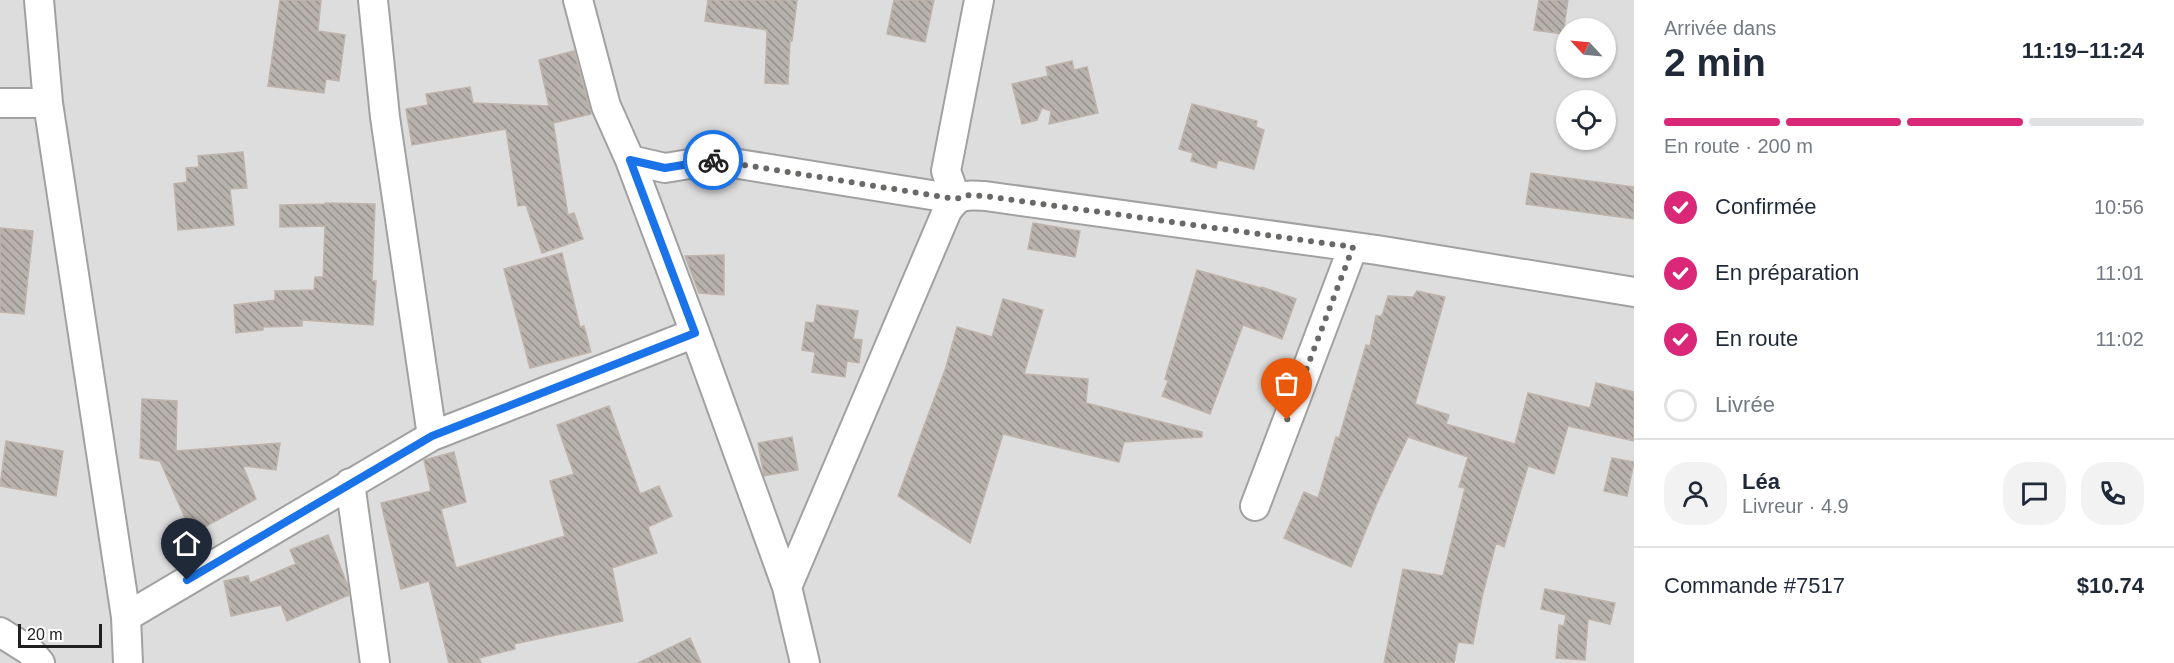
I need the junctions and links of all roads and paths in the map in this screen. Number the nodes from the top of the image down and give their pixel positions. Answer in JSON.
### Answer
{"nodes":[{"id":1,"x":39,"y":0,"type":"edge"},
{"id":2,"x":373,"y":0,"type":"edge"},
{"id":3,"x":578,"y":0,"type":"edge"},
{"id":4,"x":979,"y":0,"type":"edge"},
{"id":5,"x":0,"y":103,"type":"edge"},
{"id":6,"x":48,"y":103,"type":"junction"},
{"id":7,"x":630,"y":160,"type":"junction"},
{"id":8,"x":956,"y":199,"type":"junction"},
{"id":9,"x":1353,"y":247,"type":"junction"},
{"id":10,"x":1634,"y":292,"type":"edge"},
{"id":11,"x":695,"y":333,"type":"junction"},
{"id":12,"x":432,"y":436,"type":"junction"},
{"id":13,"x":350,"y":483,"type":"junction"},
{"id":14,"x":1255,"y":506,"type":"dead end"},
{"id":15,"x":787,"y":587,"type":"junction"},
{"id":16,"x":126,"y":617,"type":"junction"},
{"id":17,"x":0,"y":632,"type":"edge"},
{"id":18,"x":40,"y":663,"type":"edge"},
{"id":19,"x":128,"y":663,"type":"edge"},
{"id":20,"x":375,"y":663,"type":"edge"},
{"id":21,"x":805,"y":663,"type":"edge"}],
"edges":[{"from":1,"to":6,"type":"street"},
{"from":2,"to":12,"type":"street"},
{"from":3,"to":7,"type":"street"},
{"from":4,"to":8,"type":"street"},
{"from":5,"to":6,"type":"street"},
{"from":6,"to":16,"type":"street"},
{"from":7,"to":8,"type":"street"},
{"from":7,"to":11,"type":"street"},
{"from":8,"to":9,"type":"street"},
{"from":8,"to":15,"type":"street"},
{"from":9,"to":10,"type":"street"},
{"from":9,"to":14,"type":"street"},
{"from":11,"to":12,"type":"street"},
{"from":11,"to":15,"type":"street"},
{"from":12,"to":13,"type":"street"},
{"from":13,"to":16,"type":"street"},
{"from":13,"to":20,"type":"street"},
{"from":15,"to":21,"type":"street"},
{"from":16,"to":19,"type":"street"},
{"from":17,"to":18,"type":"street"}]}
